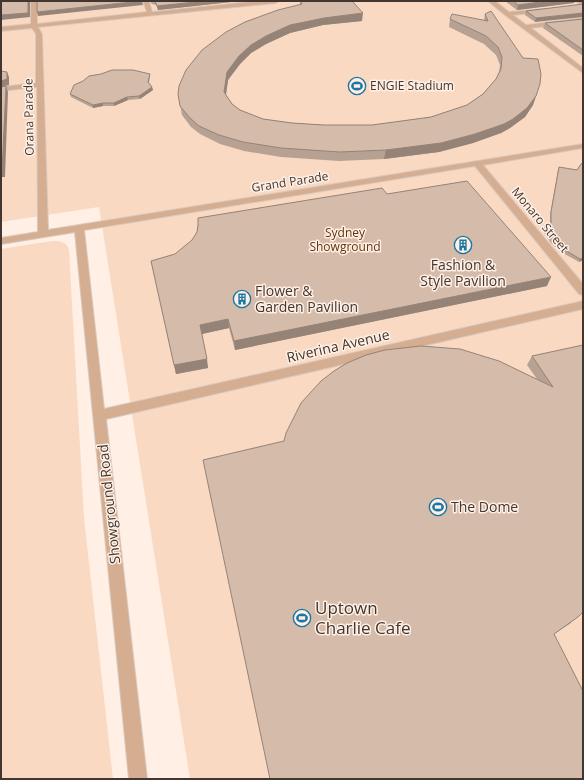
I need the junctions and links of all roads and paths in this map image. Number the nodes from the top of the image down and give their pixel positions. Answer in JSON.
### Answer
{"nodes":[{"id":1,"x":34,"y":1,"type":"edge"},
{"id":2,"x":146,"y":1,"type":"edge"},
{"id":3,"x":276,"y":1,"type":"edge"},
{"id":4,"x":490,"y":1,"type":"edge"},
{"id":5,"x":576,"y":3,"type":"edge"},
{"id":6,"x":583,"y":4,"type":"edge"},
{"id":7,"x":545,"y":9,"type":"edge"},
{"id":8,"x":150,"y":14,"type":"junction"},
{"id":9,"x":507,"y":14,"type":"junction"},
{"id":10,"x":583,"y":20,"type":"edge"},
{"id":11,"x":34,"y":26,"type":"junction"},
{"id":12,"x":526,"y":27,"type":"junction"},
{"id":13,"x":1,"y":29,"type":"edge"},
{"id":14,"x":583,"y":64,"type":"edge"},
{"id":15,"x":575,"y":65,"type":"junction"},
{"id":16,"x":583,"y":71,"type":"edge"},
{"id":17,"x":40,"y":85,"type":"junction"},
{"id":18,"x":1,"y":89,"type":"edge"},
{"id":19,"x":583,"y":146,"type":"edge"},
{"id":20,"x":478,"y":164,"type":"junction"},
{"id":21,"x":79,"y":229,"type":"junction"},
{"id":22,"x":43,"y":234,"type":"junction"},
{"id":23,"x":1,"y":241,"type":"edge"},
{"id":24,"x":583,"y":291,"type":"edge"},
{"id":25,"x":583,"y":305,"type":"edge"},
{"id":26,"x":100,"y":415,"type":"junction"},
{"id":27,"x":138,"y":779,"type":"edge"}],
"edges":[{"from":1,"to":11,"type":"street","name":"Orana Parade"},
{"from":2,"to":8,"type":"street"},
{"from":3,"to":8,"type":"street"},
{"from":4,"to":9,"type":"street"},
{"from":5,"to":6,"type":"street"},
{"from":7,"to":9,"type":"street"},
{"from":8,"to":11,"type":"street"},
{"from":9,"to":12,"type":"street"},
{"from":10,"to":12,"type":"street"},
{"from":11,"to":13,"type":"street"},
{"from":11,"to":17,"type":"street","name":"Orana Parade"},
{"from":12,"to":15,"type":"street"},
{"from":14,"to":15,"type":"street"},
{"from":15,"to":16,"type":"street"},
{"from":17,"to":18,"type":"street"},
{"from":17,"to":22,"type":"street","name":"Orana Parade"},
{"from":19,"to":20,"type":"street","name":"Grand Parade"},
{"from":20,"to":21,"type":"street","name":"Grand Parade"},
{"from":20,"to":24,"type":"street","name":"Monaro Street"},
{"from":21,"to":22,"type":"street","name":"Grand Parade"},
{"from":21,"to":26,"type":"street","name":"Showground Road"},
{"from":22,"to":23,"type":"street","name":"Grand Parade"},
{"from":25,"to":26,"type":"street","name":"Riverina Avenue"},
{"from":26,"to":27,"type":"street","name":"Showground Road"}]}
